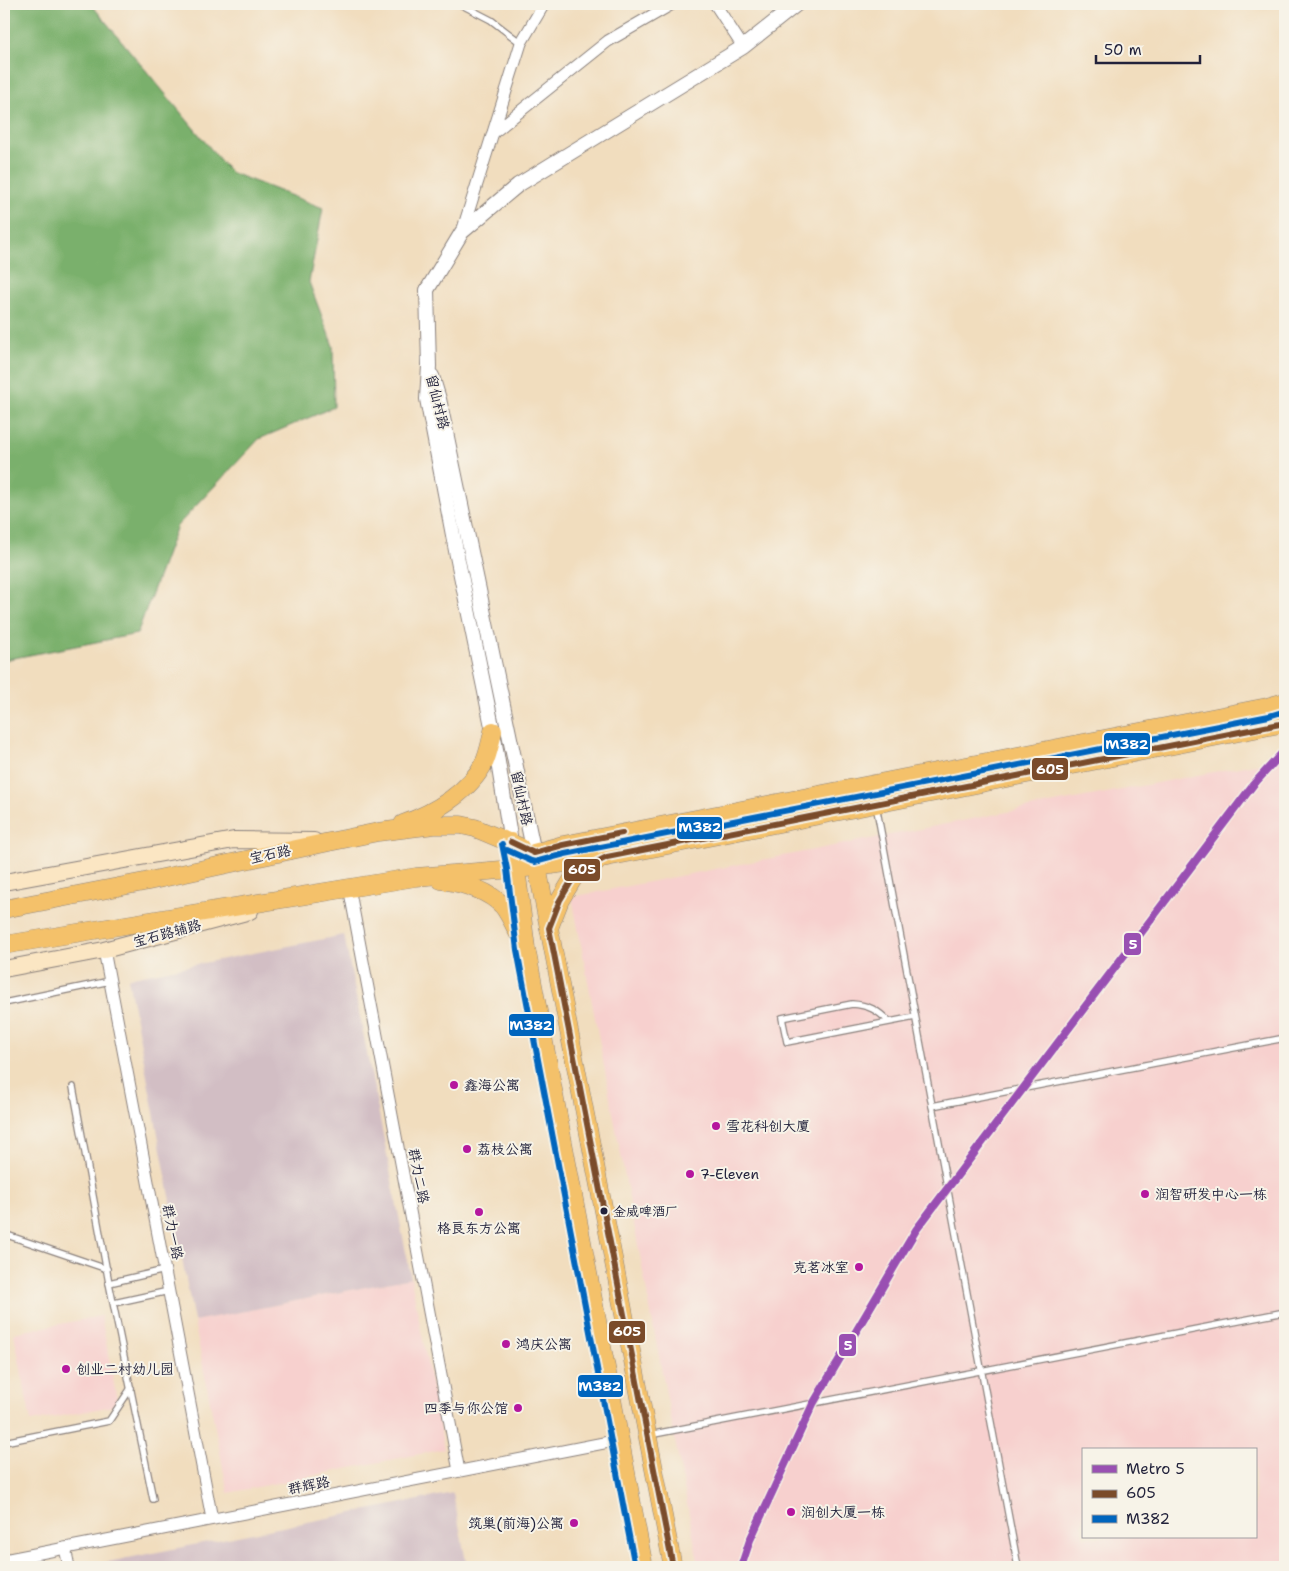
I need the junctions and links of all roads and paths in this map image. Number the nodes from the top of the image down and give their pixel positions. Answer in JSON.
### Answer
{"nodes":[{"id":1,"x":460,"y":4,"type":"edge"},
{"id":2,"x":544,"y":4,"type":"edge"},
{"id":3,"x":672,"y":4,"type":"edge"},
{"id":4,"x":715,"y":4,"type":"edge"},
{"id":5,"x":797,"y":4,"type":"edge"},
{"id":6,"x":521,"y":43,"type":"junction"},
{"id":7,"x":743,"y":47,"type":"junction"},
{"id":8,"x":493,"y":133,"type":"junction"},
{"id":9,"x":462,"y":232,"type":"junction"},
{"id":10,"x":429,"y":366,"type":"junction"},
{"id":11,"x":1285,"y":702,"type":"edge"},
{"id":12,"x":1285,"y":723,"type":"edge"},
{"id":13,"x":493,"y":731,"type":"junction"},
{"id":14,"x":875,"y":804,"type":"junction"},
{"id":15,"x":378,"y":832,"type":"junction"},
{"id":16,"x":329,"y":842,"type":"junction"},
{"id":17,"x":511,"y":842,"type":"junction"},
{"id":18,"x":607,"y":858,"type":"junction"},
{"id":19,"x":536,"y":860,"type":"junction"},
{"id":20,"x":516,"y":868,"type":"junction"},
{"id":21,"x":416,"y":877,"type":"junction"},
{"id":22,"x":4,"y":882,"type":"edge"},
{"id":23,"x":348,"y":887,"type":"junction"},
{"id":24,"x":328,"y":890,"type":"junction"},
{"id":25,"x":4,"y":909,"type":"edge"},
{"id":26,"x":549,"y":928,"type":"junction"},
{"id":27,"x":4,"y":945,"type":"edge"},
{"id":28,"x":526,"y":948,"type":"junction"},
{"id":29,"x":104,"y":950,"type":"junction"},
{"id":30,"x":4,"y":969,"type":"edge"},
{"id":31,"x":110,"y":981,"type":"junction"},
{"id":32,"x":4,"y":1003,"type":"edge"},
{"id":33,"x":915,"y":1017,"type":"junction"},
{"id":34,"x":889,"y":1022,"type":"junction"},
{"id":35,"x":1285,"y":1038,"type":"edge"},
{"id":36,"x":73,"y":1087,"type":"dead end"},
{"id":37,"x":932,"y":1106,"type":"junction"},
{"id":38,"x":4,"y":1234,"type":"edge"},
{"id":39,"x":107,"y":1268,"type":"junction"},
{"id":40,"x":165,"y":1270,"type":"junction"},
{"id":41,"x":109,"y":1283,"type":"junction"},
{"id":42,"x":169,"y":1291,"type":"junction"},
{"id":43,"x":114,"y":1303,"type":"junction"},
{"id":44,"x":1285,"y":1312,"type":"edge"},
{"id":45,"x":982,"y":1370,"type":"junction"},
{"id":46,"x":130,"y":1388,"type":"junction"},
{"id":47,"x":647,"y":1435,"type":"junction"},
{"id":48,"x":620,"y":1440,"type":"junction"},
{"id":49,"x":4,"y":1442,"type":"edge"},
{"id":50,"x":460,"y":1471,"type":"junction"},
{"id":51,"x":153,"y":1499,"type":"dead end"},
{"id":52,"x":212,"y":1519,"type":"junction"},
{"id":53,"x":65,"y":1548,"type":"junction"},
{"id":54,"x":4,"y":1560,"type":"edge"},
{"id":55,"x":69,"y":1567,"type":"edge"},
{"id":56,"x":644,"y":1567,"type":"edge"},
{"id":57,"x":673,"y":1567,"type":"edge"},
{"id":58,"x":1018,"y":1567,"type":"edge"}],
"edges":[{"from":1,"to":6,"type":"lane"},
{"from":2,"to":6,"type":"street"},
{"from":3,"to":8,"type":"street"},
{"from":4,"to":7,"type":"street"},
{"from":5,"to":7,"type":"street"},
{"from":6,"to":8,"type":"street"},
{"from":7,"to":9,"type":"street"},
{"from":8,"to":9,"type":"street"},
{"from":9,"to":10,"type":"street"},
{"from":10,"to":13,"type":"street","name":"留仙村路"},
{"from":10,"to":19,"type":"street","name":"留仙村路"},
{"from":11,"to":19,"type":"main road"},
{"from":12,"to":14,"type":"main road"},
{"from":13,"to":15,"type":"main road"},
{"from":13,"to":17,"type":"street","name":"留仙村路"},
{"from":14,"to":18,"type":"main road"},
{"from":14,"to":33,"type":"lane"},
{"from":15,"to":16,"type":"main road","name":"宝石路"},
{"from":15,"to":17,"type":"main road","name":"宝石路"},
{"from":16,"to":22,"type":"main road"},
{"from":16,"to":25,"type":"main road","name":"宝石路"},
{"from":17,"to":19,"type":"main road","name":"宝石路"},
{"from":17,"to":20,"type":"main road"},
{"from":18,"to":19,"type":"main road"},
{"from":18,"to":26,"type":"main road"},
{"from":19,"to":20,"type":"main road"},
{"from":19,"to":26,"type":"main road"},
{"from":20,"to":21,"type":"main road"},
{"from":20,"to":28,"type":"main road"},
{"from":21,"to":23,"type":"main road"},
{"from":21,"to":28,"type":"main road"},
{"from":23,"to":24,"type":"main road"},
{"from":23,"to":50,"type":"street","name":"群力二路"},
{"from":24,"to":27,"type":"main road"},
{"from":24,"to":29,"type":"main road","name":"宝石路辅路"},
{"from":26,"to":47,"type":"main road"},
{"from":28,"to":48,"type":"main road"},
{"from":29,"to":30,"type":"main road","name":"宝石路辅路"},
{"from":29,"to":31,"type":"street","name":"群力一路"},
{"from":31,"to":32,"type":"lane"},
{"from":31,"to":40,"type":"street","name":"群力一路"},
{"from":33,"to":34,"type":"lane"},
{"from":33,"to":37,"type":"lane"},
{"from":34,"to":34,"type":"lane"},
{"from":35,"to":37,"type":"lane"},
{"from":36,"to":39,"type":"lane"},
{"from":37,"to":45,"type":"lane"},
{"from":38,"to":39,"type":"lane"},
{"from":39,"to":41,"type":"lane"},
{"from":40,"to":41,"type":"lane"},
{"from":40,"to":42,"type":"street","name":"群力一路"},
{"from":41,"to":43,"type":"lane"},
{"from":42,"to":43,"type":"lane"},
{"from":42,"to":52,"type":"street","name":"群力一路"},
{"from":43,"to":46,"type":"lane"},
{"from":44,"to":45,"type":"lane"},
{"from":45,"to":47,"type":"lane"},
{"from":45,"to":58,"type":"lane"},
{"from":46,"to":49,"type":"lane"},
{"from":46,"to":51,"type":"lane"},
{"from":47,"to":57,"type":"main road"},
{"from":48,"to":50,"type":"street","name":"群辉路"},
{"from":48,"to":56,"type":"main road"},
{"from":50,"to":52,"type":"street","name":"群辉路"},
{"from":52,"to":53,"type":"street","name":"群辉路"},
{"from":53,"to":54,"type":"street","name":"群辉路"},
{"from":53,"to":55,"type":"street"}]}
